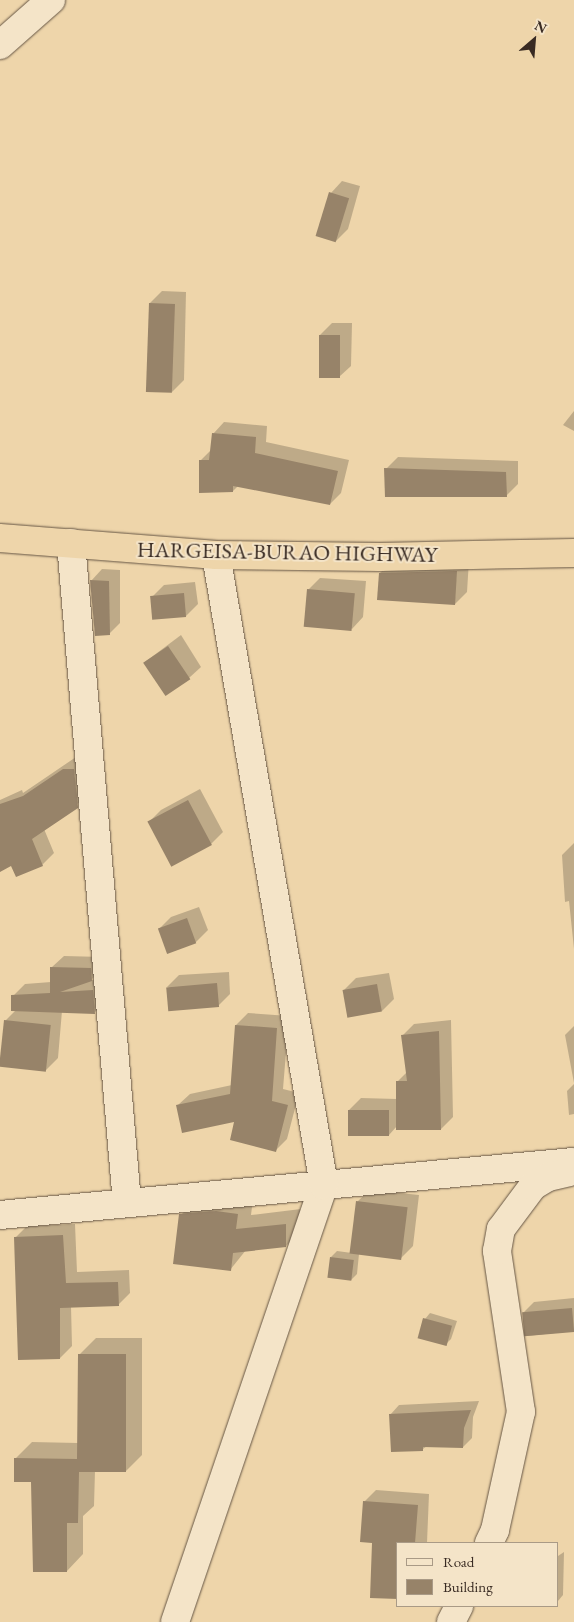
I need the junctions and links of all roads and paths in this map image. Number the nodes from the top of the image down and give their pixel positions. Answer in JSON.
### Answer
{"nodes":[{"id":1,"x":51,"y":0,"type":"edge"},
{"id":2,"x":0,"y":45,"type":"edge"},
{"id":3,"x":0,"y":538,"type":"edge"},
{"id":4,"x":71,"y":543,"type":"junction"},
{"id":5,"x":216,"y":554,"type":"junction"},
{"id":6,"x":574,"y":554,"type":"edge"},
{"id":7,"x":574,"y":1162,"type":"edge"},
{"id":8,"x":574,"y":1170,"type":"edge"},
{"id":9,"x":324,"y":1185,"type":"junction"},
{"id":10,"x":127,"y":1203,"type":"junction"},
{"id":11,"x":0,"y":1215,"type":"edge"},
{"id":12,"x":489,"y":1542,"type":"edge"},
{"id":13,"x":458,"y":1607,"type":"edge"},
{"id":14,"x":175,"y":1622,"type":"edge"},
{"id":15,"x":451,"y":1622,"type":"edge"}],
"edges":[{"from":1,"to":2,"type":"street"},
{"from":3,"to":4,"type":"highway","name":"HARGEISA-BURAO HIGHWAY"},
{"from":4,"to":5,"type":"highway","name":"HARGEISA-BURAO HIGHWAY"},
{"from":4,"to":10,"type":"street"},
{"from":5,"to":6,"type":"highway","name":"HARGEISA-BURAO HIGHWAY"},
{"from":5,"to":9,"type":"street"},
{"from":7,"to":9,"type":"street"},
{"from":8,"to":12,"type":"street"},
{"from":9,"to":10,"type":"street"},
{"from":9,"to":14,"type":"street"},
{"from":10,"to":11,"type":"street"},
{"from":13,"to":15,"type":"street"}]}
